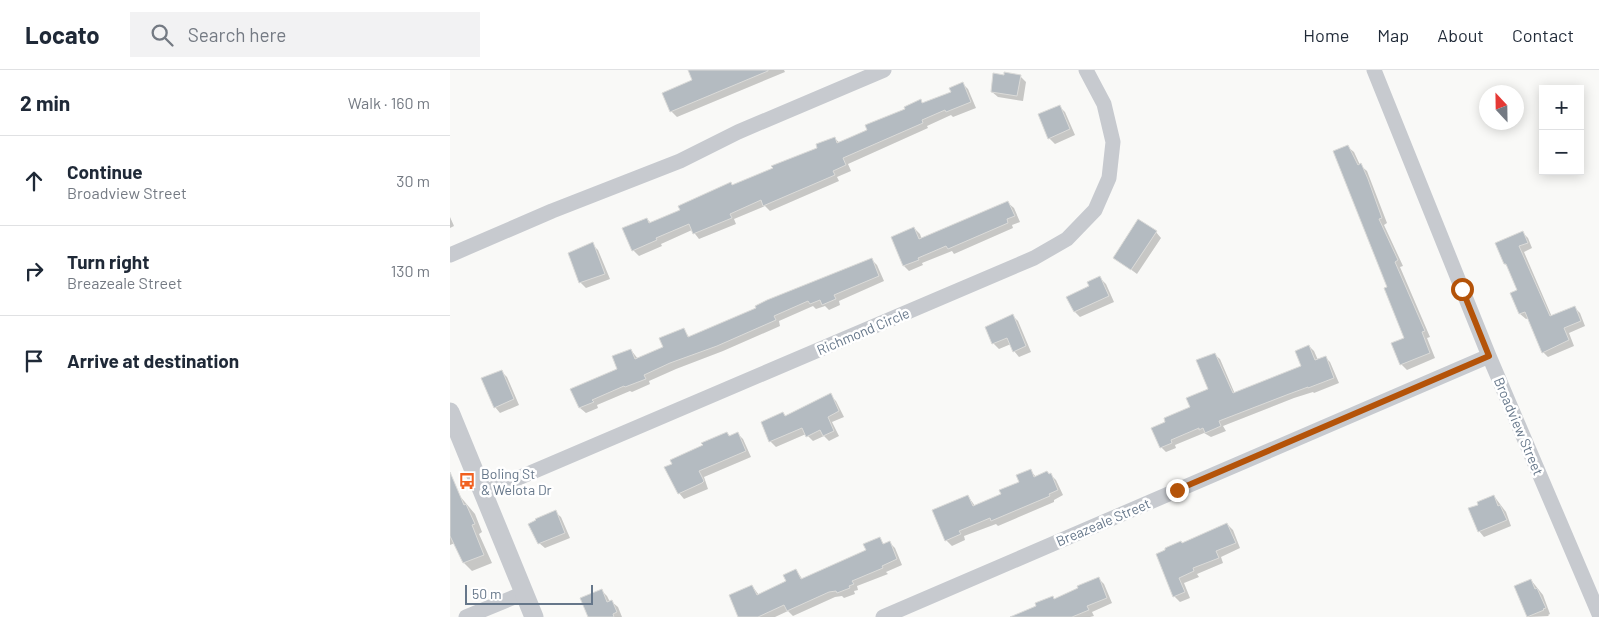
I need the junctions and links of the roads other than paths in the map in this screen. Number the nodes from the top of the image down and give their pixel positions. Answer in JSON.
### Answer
{"nodes":[{"id":1,"x":884,"y":70,"type":"edge"},
{"id":2,"x":1086,"y":70,"type":"edge"},
{"id":3,"x":1374,"y":70,"type":"edge"},
{"id":4,"x":450,"y":255,"type":"edge"},
{"id":5,"x":1489,"y":356,"type":"junction"},
{"id":6,"x":450,"y":412,"type":"edge"},
{"id":7,"x":483,"y":493,"type":"junction"},
{"id":8,"x":524,"y":593,"type":"junction"},
{"id":9,"x":1599,"y":614,"type":"edge"},
{"id":10,"x":466,"y":617,"type":"edge"},
{"id":11,"x":534,"y":617,"type":"edge"},
{"id":12,"x":883,"y":617,"type":"edge"}],
"edges":[{"from":1,"to":4,"type":"street"},
{"from":2,"to":7,"type":"street","name":"Richmond Circle"},
{"from":3,"to":5,"type":"street","name":"Broadview Street"},
{"from":5,"to":9,"type":"street","name":"Broadview Street"},
{"from":5,"to":12,"type":"street","name":"Breazeale Street"},
{"from":6,"to":7,"type":"street"},
{"from":7,"to":8,"type":"street"},
{"from":8,"to":10,"type":"street"},
{"from":8,"to":11,"type":"street"}]}
